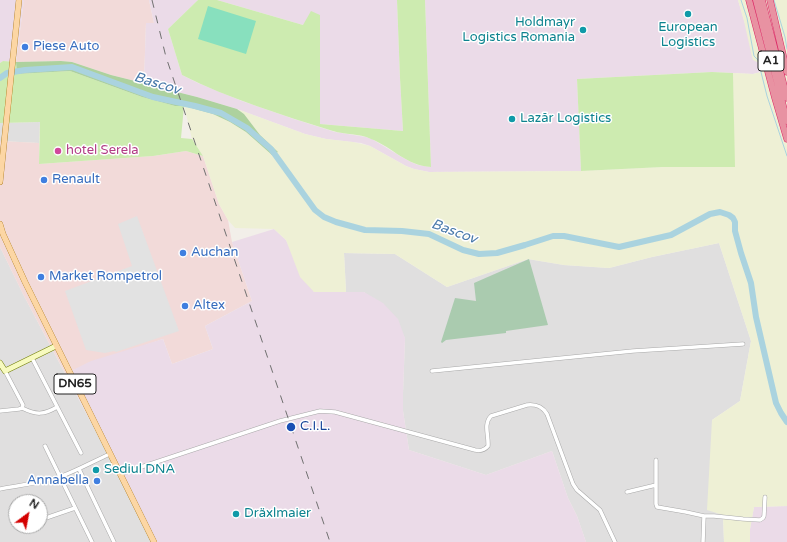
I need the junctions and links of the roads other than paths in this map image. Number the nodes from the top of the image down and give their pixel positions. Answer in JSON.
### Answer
{"nodes":[{"id":1,"x":19,"y":0,"type":"edge"},
{"id":2,"x":749,"y":0,"type":"edge"},
{"id":3,"x":756,"y":0,"type":"edge"},
{"id":4,"x":762,"y":0,"type":"edge"},
{"id":5,"x":770,"y":0,"type":"edge"},
{"id":6,"x":787,"y":72,"type":"edge"},
{"id":7,"x":787,"y":98,"type":"edge"},
{"id":8,"x":787,"y":121,"type":"edge"},
{"id":9,"x":787,"y":139,"type":"edge"},
{"id":10,"x":2,"y":154,"type":"edge"},
{"id":11,"x":0,"y":182,"type":"edge"},
{"id":12,"x":0,"y":224,"type":"edge"},
{"id":13,"x":743,"y":344,"type":"dead end"},
{"id":14,"x":56,"y":346,"type":"junction"},
{"id":15,"x":32,"y":358,"type":"junction"},
{"id":16,"x":0,"y":363,"type":"edge"},
{"id":17,"x":5,"y":371,"type":"junction"},
{"id":18,"x":432,"y":371,"type":"dead end"},
{"id":19,"x":57,"y":407,"type":"junction"},
{"id":20,"x":22,"y":408,"type":"junction"},
{"id":21,"x":0,"y":411,"type":"edge"},
{"id":22,"x":45,"y":446,"type":"dead end"},
{"id":23,"x":81,"y":453,"type":"dead end"},
{"id":24,"x":110,"y":454,"type":"junction"},
{"id":25,"x":656,"y":460,"type":"dead end"},
{"id":26,"x":79,"y":469,"type":"junction"},
{"id":27,"x":120,"y":474,"type":"junction"},
{"id":28,"x":61,"y":477,"type":"junction"},
{"id":29,"x":656,"y":485,"type":"junction"},
{"id":30,"x":0,"y":489,"type":"edge"},
{"id":31,"x":627,"y":492,"type":"dead end"},
{"id":32,"x":764,"y":497,"type":"dead end"},
{"id":33,"x":75,"y":508,"type":"junction"},
{"id":34,"x":704,"y":516,"type":"junction"},
{"id":35,"x":48,"y":517,"type":"edge"},
{"id":36,"x":92,"y":542,"type":"edge"},
{"id":37,"x":114,"y":542,"type":"edge"},
{"id":38,"x":154,"y":542,"type":"edge"},
{"id":39,"x":615,"y":542,"type":"edge"},
{"id":40,"x":703,"y":542,"type":"edge"}],
"edges":[{"from":1,"to":10,"type":"main road"},
{"from":2,"to":9,"type":"highway"},
{"from":3,"to":8,"type":"highway","number":"A1"},
{"from":4,"to":7,"type":"highway","number":"A1"},
{"from":5,"to":6,"type":"highway"},
{"from":10,"to":11,"type":"main road"},
{"from":12,"to":14,"type":"main road","number":"DN65"},
{"from":13,"to":18,"type":"street"},
{"from":14,"to":15,"type":"street"},
{"from":14,"to":24,"type":"main road","number":"DN65"},
{"from":15,"to":17,"type":"street"},
{"from":15,"to":19,"type":"street"},
{"from":16,"to":17,"type":"street"},
{"from":17,"to":20,"type":"street"},
{"from":19,"to":20,"type":"street"},
{"from":19,"to":23,"type":"street"},
{"from":20,"to":21,"type":"street"},
{"from":22,"to":28,"type":"street"},
{"from":24,"to":26,"type":"street"},
{"from":24,"to":27,"type":"main road","number":"DN65"},
{"from":25,"to":29,"type":"street"},
{"from":26,"to":28,"type":"street"},
{"from":26,"to":37,"type":"street"},
{"from":27,"to":38,"type":"main road","number":"DN65"},
{"from":27,"to":39,"type":"street"},
{"from":28,"to":30,"type":"street"},
{"from":28,"to":33,"type":"street"},
{"from":29,"to":31,"type":"street"},
{"from":29,"to":34,"type":"street"},
{"from":32,"to":34,"type":"street"},
{"from":33,"to":35,"type":"street"},
{"from":33,"to":36,"type":"street"},
{"from":34,"to":40,"type":"street"}]}
